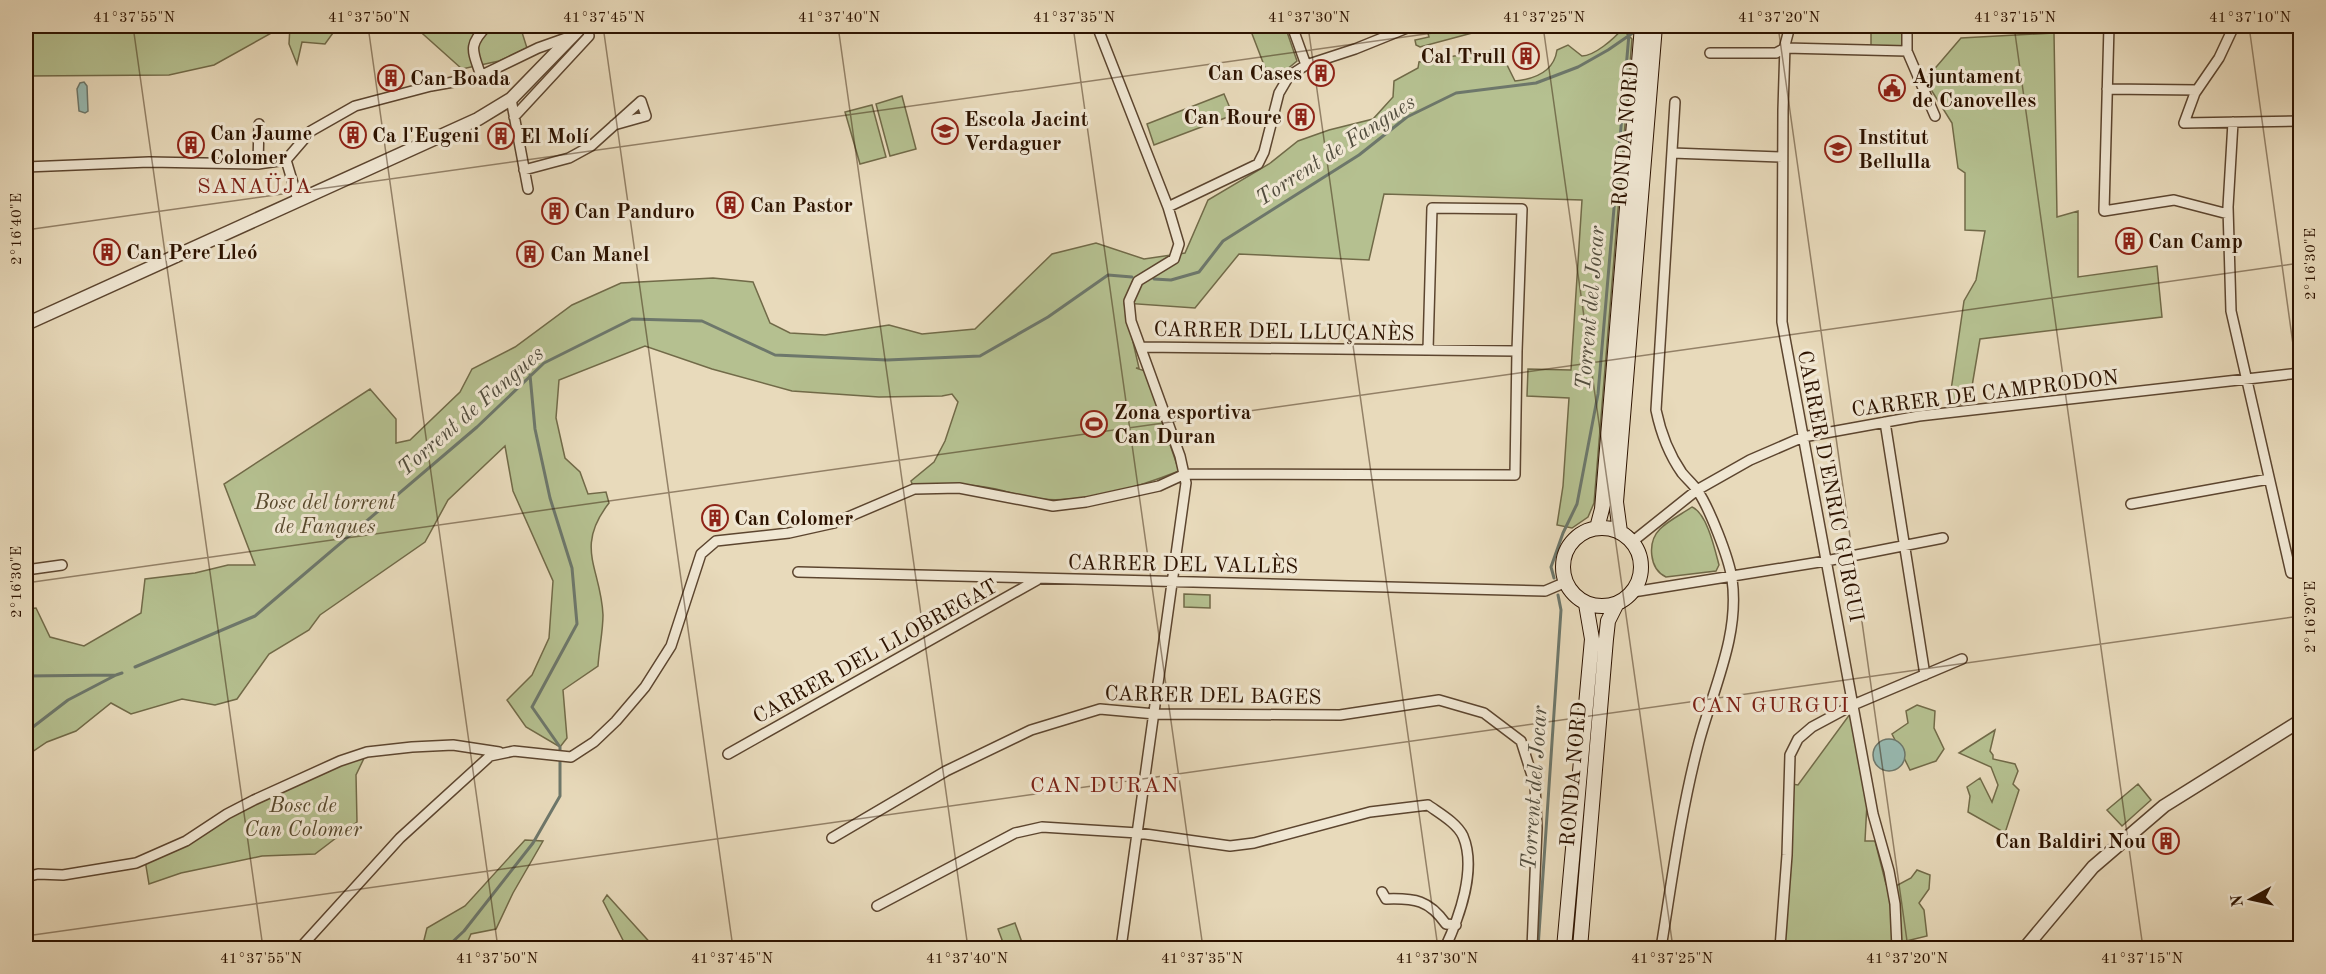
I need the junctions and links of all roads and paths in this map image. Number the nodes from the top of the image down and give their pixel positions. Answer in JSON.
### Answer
{"nodes":[{"id":1,"x":487,"y":26,"type":"edge"},
{"id":2,"x":1097,"y":26,"type":"edge"},
{"id":3,"x":1292,"y":26,"type":"edge"},
{"id":4,"x":1412,"y":26,"type":"edge"},
{"id":5,"x":1790,"y":26,"type":"edge"},
{"id":6,"x":1907,"y":26,"type":"edge"},
{"id":7,"x":2109,"y":26,"type":"edge"},
{"id":8,"x":2234,"y":26,"type":"edge"},
{"id":9,"x":1651,"y":27,"type":"edge"},
{"id":10,"x":581,"y":29,"type":"edge"},
{"id":11,"x":1785,"y":48,"type":"junction"},
{"id":12,"x":1907,"y":51,"type":"junction"},
{"id":13,"x":1710,"y":53,"type":"dead end"},
{"id":14,"x":1306,"y":65,"type":"junction"},
{"id":15,"x":481,"y":76,"type":"junction"},
{"id":16,"x":2107,"y":89,"type":"junction"},
{"id":17,"x":2198,"y":90,"type":"junction"},
{"id":18,"x":511,"y":99,"type":"junction"},
{"id":19,"x":1675,"y":102,"type":"dead end"},
{"id":20,"x":1935,"y":116,"type":"dead end"},
{"id":21,"x":514,"y":117,"type":"junction"},
{"id":22,"x":2301,"y":121,"type":"edge"},
{"id":23,"x":2233,"y":122,"type":"junction"},
{"id":24,"x":259,"y":124,"type":"dead end"},
{"id":25,"x":614,"y":125,"type":"dead end"},
{"id":26,"x":1672,"y":153,"type":"junction"},
{"id":27,"x":1782,"y":157,"type":"junction"},
{"id":28,"x":285,"y":160,"type":"junction"},
{"id":29,"x":258,"y":164,"type":"junction"},
{"id":30,"x":26,"y":167,"type":"edge"},
{"id":31,"x":524,"y":170,"type":"junction"},
{"id":32,"x":528,"y":189,"type":"dead end"},
{"id":33,"x":298,"y":200,"type":"junction"},
{"id":34,"x":1168,"y":207,"type":"junction"},
{"id":35,"x":2228,"y":214,"type":"junction"},
{"id":36,"x":26,"y":324,"type":"edge"},
{"id":37,"x":1141,"y":347,"type":"junction"},
{"id":38,"x":1428,"y":350,"type":"junction"},
{"id":39,"x":1517,"y":351,"type":"junction"},
{"id":40,"x":2301,"y":373,"type":"edge"},
{"id":41,"x":2246,"y":379,"type":"junction"},
{"id":42,"x":1884,"y":422,"type":"junction"},
{"id":43,"x":1803,"y":437,"type":"junction"},
{"id":44,"x":1185,"y":474,"type":"junction"},
{"id":45,"x":2269,"y":479,"type":"junction"},
{"id":46,"x":1697,"y":490,"type":"junction"},
{"id":47,"x":2131,"y":504,"type":"dead end"},
{"id":48,"x":1597,"y":528,"type":"junction"},
{"id":49,"x":1620,"y":532,"type":"junction"},
{"id":50,"x":1943,"y":538,"type":"dead end"},
{"id":51,"x":1632,"y":542,"type":"junction"},
{"id":52,"x":1905,"y":546,"type":"junction"},
{"id":53,"x":1826,"y":561,"type":"junction"},
{"id":54,"x":62,"y":565,"type":"dead end"},
{"id":55,"x":26,"y":570,"type":"edge"},
{"id":56,"x":798,"y":572,"type":"dead end"},
{"id":57,"x":2291,"y":573,"type":"dead end"},
{"id":58,"x":1732,"y":577,"type":"junction"},
{"id":59,"x":1039,"y":578,"type":"junction"},
{"id":60,"x":1173,"y":582,"type":"junction"},
{"id":61,"x":1566,"y":582,"type":"junction"},
{"id":62,"x":1633,"y":592,"type":"junction"},
{"id":63,"x":1586,"y":604,"type":"junction"},
{"id":64,"x":1616,"y":604,"type":"junction"},
{"id":65,"x":1962,"y":659,"type":"dead end"},
{"id":66,"x":1925,"y":675,"type":"junction"},
{"id":67,"x":1853,"y":705,"type":"junction"},
{"id":68,"x":1155,"y":714,"type":"junction"},
{"id":69,"x":2301,"y":721,"type":"edge"},
{"id":70,"x":504,"y":753,"type":"junction"},
{"id":71,"x":728,"y":754,"type":"dead end"},
{"id":72,"x":1138,"y":833,"type":"junction"},
{"id":73,"x":832,"y":838,"type":"dead end"},
{"id":74,"x":26,"y":878,"type":"edge"},
{"id":75,"x":1382,"y":892,"type":"dead end"},
{"id":76,"x":877,"y":906,"type":"dead end"},
{"id":77,"x":1456,"y":925,"type":"junction"},
{"id":78,"x":300,"y":948,"type":"edge"},
{"id":79,"x":1121,"y":948,"type":"edge"},
{"id":80,"x":1445,"y":948,"type":"edge"},
{"id":81,"x":1532,"y":948,"type":"edge"},
{"id":82,"x":1564,"y":948,"type":"edge"},
{"id":83,"x":1580,"y":948,"type":"edge"},
{"id":84,"x":1661,"y":948,"type":"edge"},
{"id":85,"x":1780,"y":948,"type":"edge"},
{"id":86,"x":1896,"y":948,"type":"edge"},
{"id":87,"x":2025,"y":948,"type":"edge"}],
"edges":[{"from":1,"to":15,"type":"street"},
{"from":2,"to":34,"type":"street"},
{"from":3,"to":14,"type":"street"},
{"from":4,"to":14,"type":"street"},
{"from":5,"to":11,"type":"street","name":"CARRER D'ENRIC GURGUI"},
{"from":6,"to":12,"type":"street"},
{"from":7,"to":16,"type":"street"},
{"from":8,"to":17,"type":"street"},
{"from":9,"to":48,"type":"main road","name":"RONDA NORD"},
{"from":9,"to":49,"type":"main road","name":"RONDA NORD"},
{"from":10,"to":15,"type":"street"},
{"from":10,"to":18,"type":"street"},
{"from":10,"to":21,"type":"street"},
{"from":11,"to":12,"type":"street"},
{"from":11,"to":13,"type":"street"},
{"from":11,"to":27,"type":"street","name":"CARRER D'ENRIC GURGUI"},
{"from":12,"to":20,"type":"street"},
{"from":14,"to":34,"type":"street"},
{"from":15,"to":28,"type":"street"},
{"from":16,"to":17,"type":"street"},
{"from":16,"to":35,"type":"street"},
{"from":17,"to":23,"type":"street"},
{"from":18,"to":21,"type":"street"},
{"from":18,"to":33,"type":"street"},
{"from":19,"to":26,"type":"street"},
{"from":21,"to":31,"type":"street"},
{"from":22,"to":23,"type":"street"},
{"from":23,"to":35,"type":"street"},
{"from":24,"to":29,"type":"street"},
{"from":25,"to":31,"type":"street"},
{"from":26,"to":27,"type":"street"},
{"from":26,"to":46,"type":"street"},
{"from":27,"to":43,"type":"street","name":"CARRER D'ENRIC GURGUI"},
{"from":28,"to":29,"type":"street"},
{"from":28,"to":33,"type":"street"},
{"from":29,"to":30,"type":"street"},
{"from":31,"to":32,"type":"street"},
{"from":33,"to":36,"type":"street"},
{"from":34,"to":37,"type":"street"},
{"from":35,"to":41,"type":"street"},
{"from":37,"to":38,"type":"street","name":"CARRER DEL LLUÇANÈS"},
{"from":37,"to":44,"type":"street"},
{"from":38,"to":39,"type":"street","name":"CARRER DEL LLUÇANÈS"},
{"from":38,"to":39,"type":"street","name":"CARRER DEL LLUÇANÈS"},
{"from":39,"to":44,"type":"street"},
{"from":40,"to":41,"type":"street","name":"CARRER DE CAMPRODON"},
{"from":41,"to":42,"type":"street","name":"CARRER DE CAMPRODON"},
{"from":41,"to":45,"type":"street"},
{"from":42,"to":43,"type":"street","name":"CARRER DE CAMPRODON"},
{"from":42,"to":52,"type":"street"},
{"from":43,"to":46,"type":"street","name":"CARRER DE CAMPRODON"},
{"from":43,"to":53,"type":"street","name":"CARRER D'ENRIC GURGUI"},
{"from":44,"to":60,"type":"street"},
{"from":44,"to":70,"type":"street"},
{"from":45,"to":47,"type":"street"},
{"from":45,"to":57,"type":"street"},
{"from":46,"to":51,"type":"street","name":"CARRER DE CAMPRODON"},
{"from":46,"to":58,"type":"street"},
{"from":48,"to":49,"type":"main road"},
{"from":48,"to":61,"type":"main road"},
{"from":49,"to":51,"type":"main road"},
{"from":50,"to":52,"type":"street"},
{"from":51,"to":62,"type":"main road"},
{"from":52,"to":53,"type":"street"},
{"from":52,"to":66,"type":"street"},
{"from":53,"to":58,"type":"street"},
{"from":53,"to":67,"type":"street","name":"CARRER D'ENRIC GURGUI"},
{"from":54,"to":55,"type":"street"},
{"from":56,"to":59,"type":"street","name":"CARRER DEL VALLÈS"},
{"from":58,"to":62,"type":"street"},
{"from":58,"to":84,"type":"street"},
{"from":59,"to":60,"type":"street","name":"CARRER DEL VALLÈS"},
{"from":59,"to":71,"type":"street","name":"CARRER DEL LLOBREGAT"},
{"from":60,"to":61,"type":"street","name":"CARRER DEL VALLÈS"},
{"from":60,"to":68,"type":"street"},
{"from":61,"to":63,"type":"main road"},
{"from":62,"to":64,"type":"main road"},
{"from":63,"to":64,"type":"main road"},
{"from":63,"to":82,"type":"main road","name":"RONDA NORD"},
{"from":64,"to":83,"type":"main road","name":"RONDA NORD"},
{"from":65,"to":66,"type":"street"},
{"from":66,"to":67,"type":"street"},
{"from":67,"to":85,"type":"street"},
{"from":67,"to":86,"type":"street","name":"CARRER D'ENRIC GURGUI"},
{"from":68,"to":72,"type":"street"},
{"from":68,"to":73,"type":"street","name":"CARRER DEL BAGES"},
{"from":68,"to":81,"type":"street","name":"CARRER DEL BAGES"},
{"from":69,"to":87,"type":"street"},
{"from":70,"to":74,"type":"street"},
{"from":70,"to":78,"type":"street"},
{"from":72,"to":76,"type":"street"},
{"from":72,"to":77,"type":"street"},
{"from":72,"to":79,"type":"street"},
{"from":75,"to":77,"type":"street"},
{"from":77,"to":80,"type":"street"}]}
